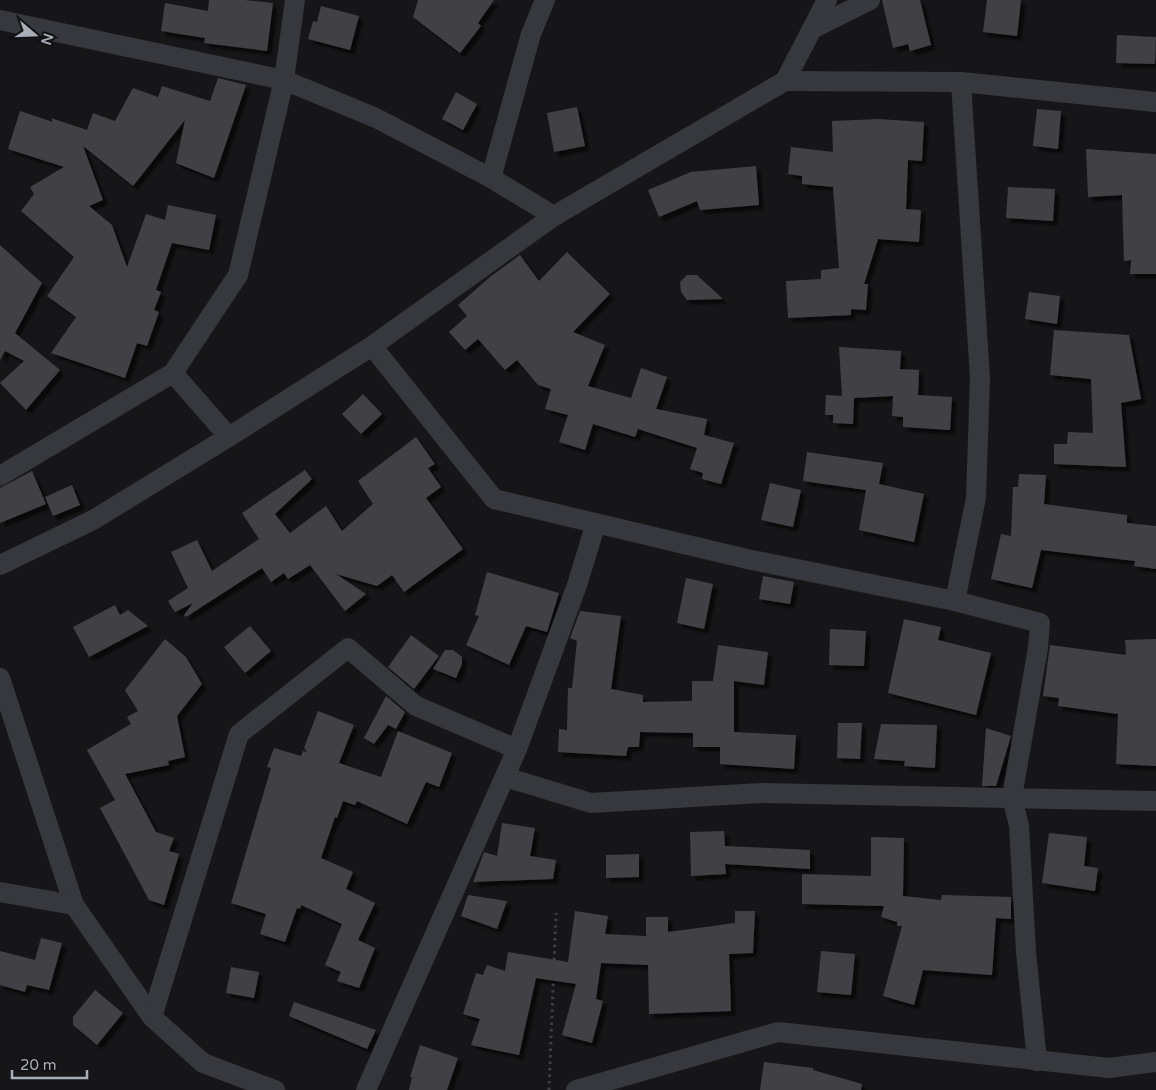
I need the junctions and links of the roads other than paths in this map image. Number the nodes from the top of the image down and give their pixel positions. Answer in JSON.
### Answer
{"nodes":[{"id":1,"x":295,"y":0,"type":"edge"},
{"id":2,"x":545,"y":0,"type":"edge"},
{"id":3,"x":827,"y":0,"type":"edge"},
{"id":4,"x":870,"y":0,"type":"edge"},
{"id":5,"x":0,"y":20,"type":"edge"},
{"id":6,"x":812,"y":29,"type":"junction"},
{"id":7,"x":284,"y":80,"type":"junction"},
{"id":8,"x":785,"y":81,"type":"junction"},
{"id":9,"x":961,"y":82,"type":"junction"},
{"id":10,"x":1156,"y":102,"type":"edge"},
{"id":11,"x":491,"y":178,"type":"junction"},
{"id":12,"x":554,"y":216,"type":"junction"},
{"id":13,"x":372,"y":346,"type":"junction"},
{"id":14,"x":173,"y":373,"type":"junction"},
{"id":15,"x":229,"y":437,"type":"junction"},
{"id":16,"x":0,"y":476,"type":"edge"},
{"id":17,"x":596,"y":523,"type":"junction"},
{"id":18,"x":0,"y":564,"type":"edge"},
{"id":19,"x":955,"y":601,"type":"junction"},
{"id":20,"x":0,"y":678,"type":"edge"},
{"id":21,"x":517,"y":749,"type":"junction"},
{"id":22,"x":505,"y":776,"type":"junction"},
{"id":23,"x":1012,"y":797,"type":"junction"},
{"id":24,"x":1156,"y":801,"type":"edge"},
{"id":25,"x":0,"y":892,"type":"edge"},
{"id":26,"x":74,"y":905,"type":"junction"},
{"id":27,"x":152,"y":1017,"type":"junction"},
{"id":28,"x":1037,"y":1061,"type":"junction"},
{"id":29,"x":1156,"y":1062,"type":"edge"},
{"id":30,"x":275,"y":1090,"type":"edge"},
{"id":31,"x":366,"y":1090,"type":"edge"},
{"id":32,"x":576,"y":1090,"type":"edge"}],
"edges":[{"from":1,"to":7,"type":"street"},
{"from":2,"to":11,"type":"street"},
{"from":3,"to":6,"type":"street"},
{"from":4,"to":6,"type":"street"},
{"from":5,"to":7,"type":"street"},
{"from":6,"to":8,"type":"street"},
{"from":7,"to":11,"type":"street"},
{"from":7,"to":14,"type":"street"},
{"from":8,"to":9,"type":"street"},
{"from":8,"to":12,"type":"street"},
{"from":9,"to":10,"type":"street"},
{"from":9,"to":19,"type":"street"},
{"from":11,"to":12,"type":"street"},
{"from":12,"to":13,"type":"street"},
{"from":13,"to":15,"type":"street"},
{"from":13,"to":17,"type":"street"},
{"from":14,"to":15,"type":"street"},
{"from":14,"to":16,"type":"street"},
{"from":15,"to":18,"type":"street"},
{"from":17,"to":19,"type":"street"},
{"from":17,"to":21,"type":"street"},
{"from":19,"to":23,"type":"street"},
{"from":20,"to":26,"type":"street"},
{"from":21,"to":22,"type":"street"},
{"from":21,"to":27,"type":"street"},
{"from":22,"to":23,"type":"street"},
{"from":22,"to":31,"type":"street"},
{"from":23,"to":24,"type":"street"},
{"from":23,"to":28,"type":"street"},
{"from":25,"to":26,"type":"street"},
{"from":26,"to":27,"type":"street"},
{"from":27,"to":30,"type":"street"},
{"from":28,"to":29,"type":"street"},
{"from":28,"to":32,"type":"street"}]}
